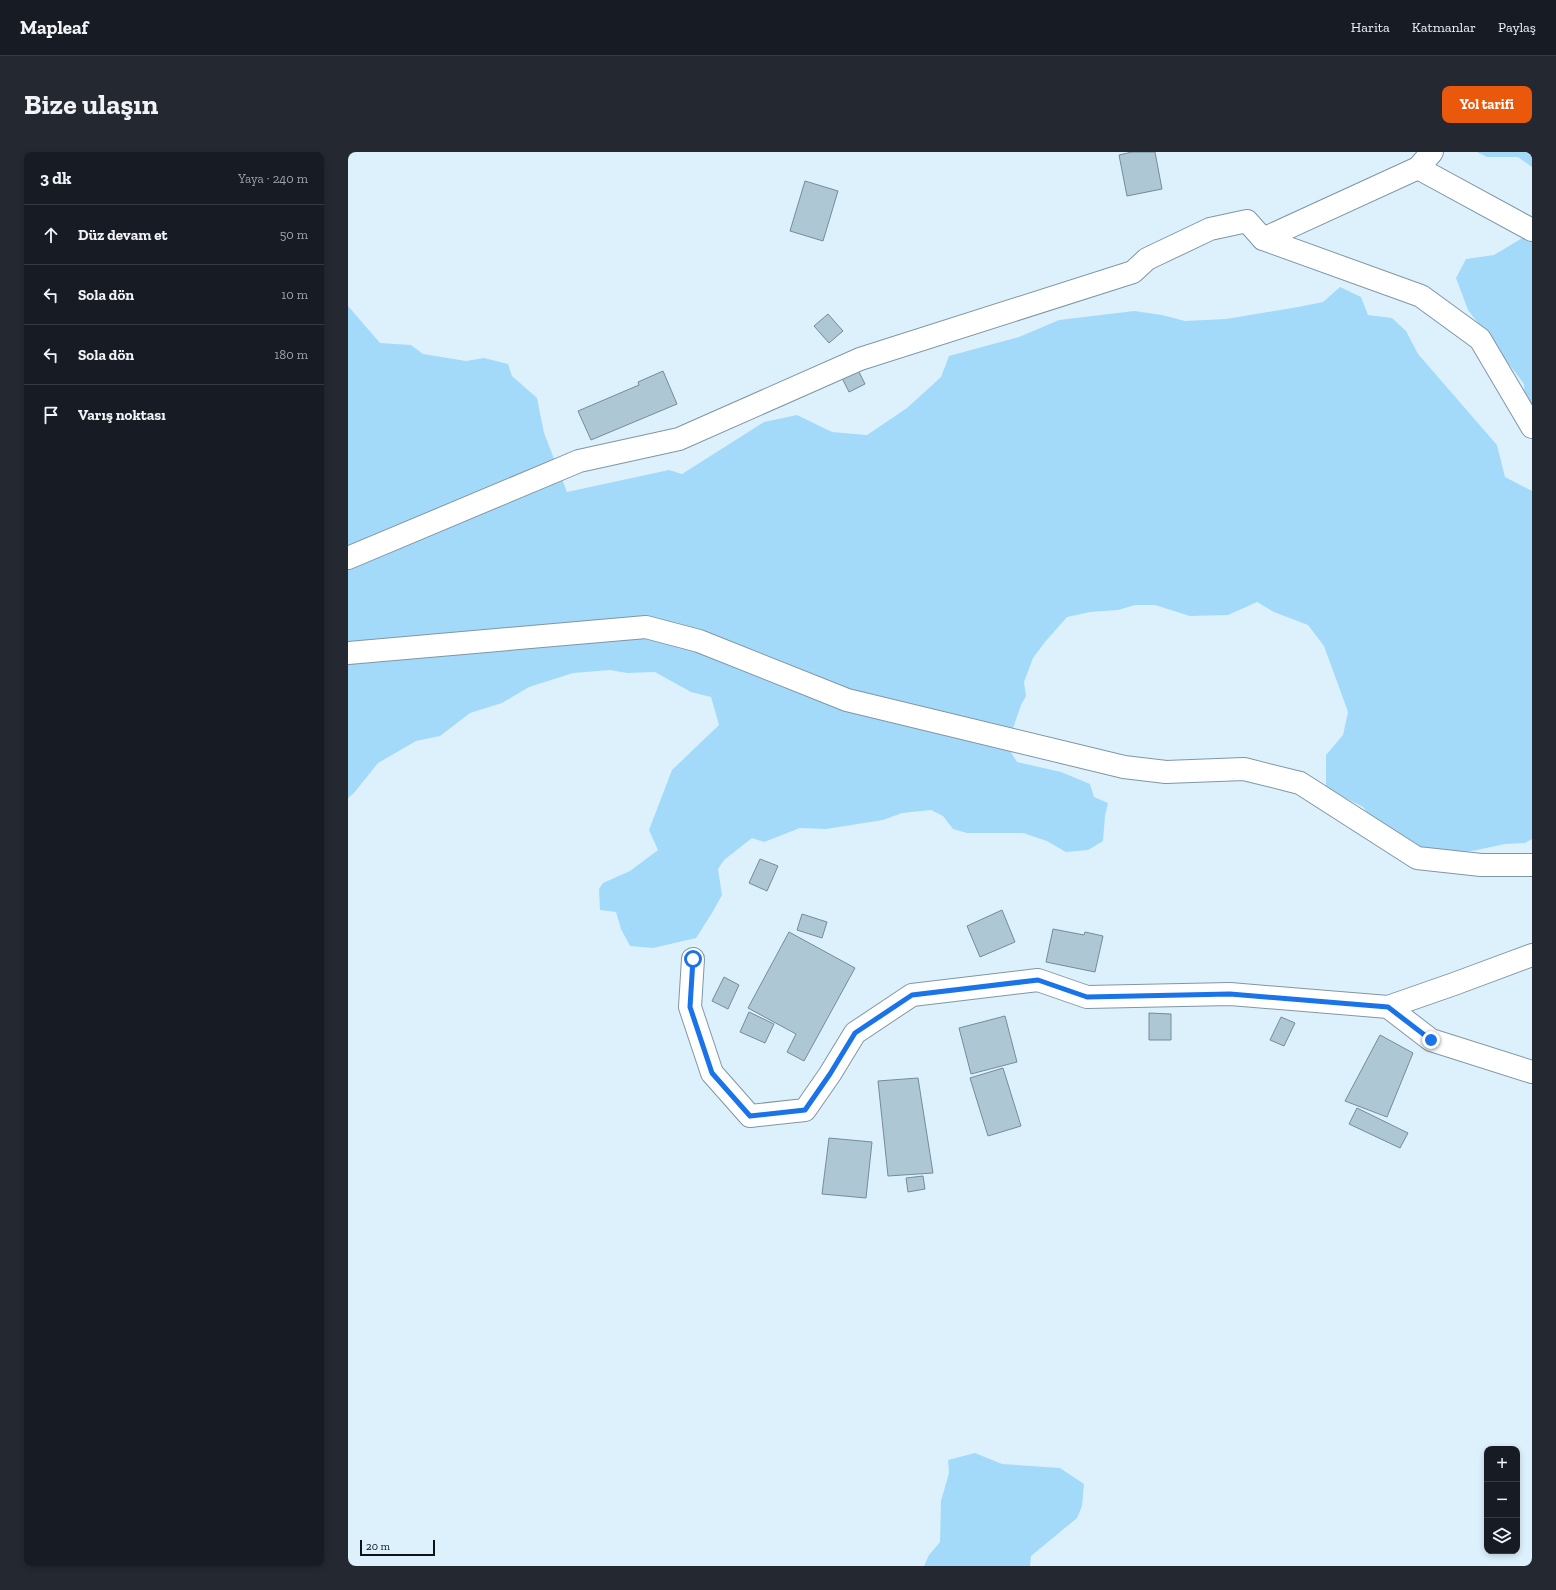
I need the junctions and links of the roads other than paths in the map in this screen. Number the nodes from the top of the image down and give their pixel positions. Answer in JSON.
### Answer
{"nodes":[{"id":1,"x":1432,"y":152,"type":"edge"},
{"id":2,"x":1418,"y":168,"type":"junction"},
{"id":3,"x":1532,"y":230,"type":"edge"},
{"id":4,"x":1263,"y":239,"type":"junction"},
{"id":5,"x":1532,"y":427,"type":"edge"},
{"id":6,"x":348,"y":558,"type":"edge"},
{"id":7,"x":348,"y":653,"type":"edge"},
{"id":8,"x":1532,"y":865,"type":"edge"},
{"id":9,"x":1532,"y":955,"type":"edge"},
{"id":10,"x":693,"y":959,"type":"dead end"},
{"id":11,"x":1388,"y":1007,"type":"junction"},
{"id":12,"x":1532,"y":1072,"type":"edge"}],
"edges":[{"from":1,"to":2,"type":"street"},
{"from":2,"to":3,"type":"street"},
{"from":2,"to":4,"type":"street"},
{"from":4,"to":5,"type":"street"},
{"from":4,"to":6,"type":"street"},
{"from":7,"to":8,"type":"street"},
{"from":9,"to":11,"type":"street"},
{"from":10,"to":11,"type":"street"},
{"from":11,"to":12,"type":"street"}]}
